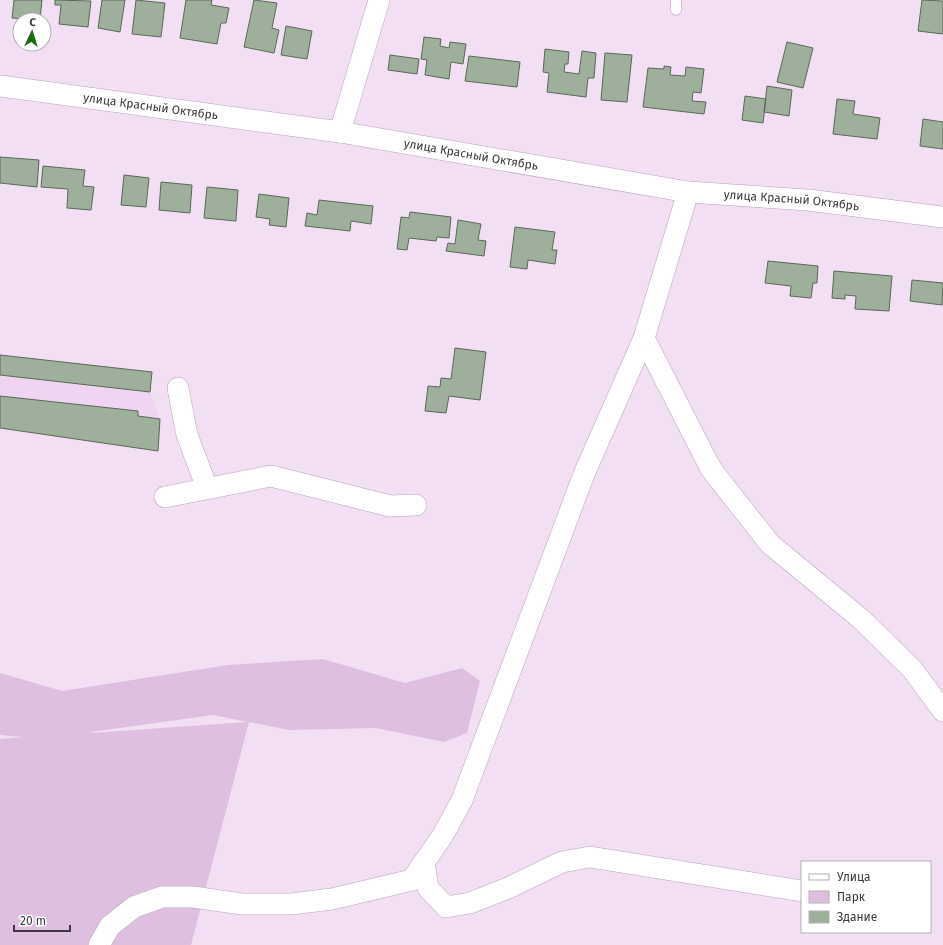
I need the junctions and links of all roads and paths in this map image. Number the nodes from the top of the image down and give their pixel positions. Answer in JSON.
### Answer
{"nodes":[{"id":1,"x":379,"y":0,"type":"edge"},
{"id":2,"x":0,"y":86,"type":"edge"},
{"id":3,"x":340,"y":132,"type":"junction"},
{"id":4,"x":688,"y":192,"type":"junction"},
{"id":5,"x":943,"y":217,"type":"edge"},
{"id":6,"x":644,"y":338,"type":"junction"},
{"id":7,"x":178,"y":388,"type":"dead end"},
{"id":8,"x":207,"y":488,"type":"junction"},
{"id":9,"x":165,"y":497,"type":"dead end"},
{"id":10,"x":416,"y":505,"type":"dead end"},
{"id":11,"x":943,"y":711,"type":"edge"},
{"id":12,"x":424,"y":862,"type":"junction"},
{"id":13,"x":801,"y":891,"type":"edge"},
{"id":14,"x":99,"y":945,"type":"edge"}],
"edges":[{"from":1,"to":3,"type":"street"},
{"from":2,"to":3,"type":"street","name":"улица Красный Октябрь"},
{"from":3,"to":4,"type":"street","name":"улица Красный Октябрь"},
{"from":4,"to":5,"type":"street","name":"улица Красный Октябрь"},
{"from":4,"to":6,"type":"street"},
{"from":6,"to":11,"type":"street"},
{"from":6,"to":12,"type":"street"},
{"from":7,"to":8,"type":"street"},
{"from":8,"to":9,"type":"street"},
{"from":8,"to":10,"type":"street"},
{"from":12,"to":13,"type":"street"},
{"from":12,"to":14,"type":"street"}]}
